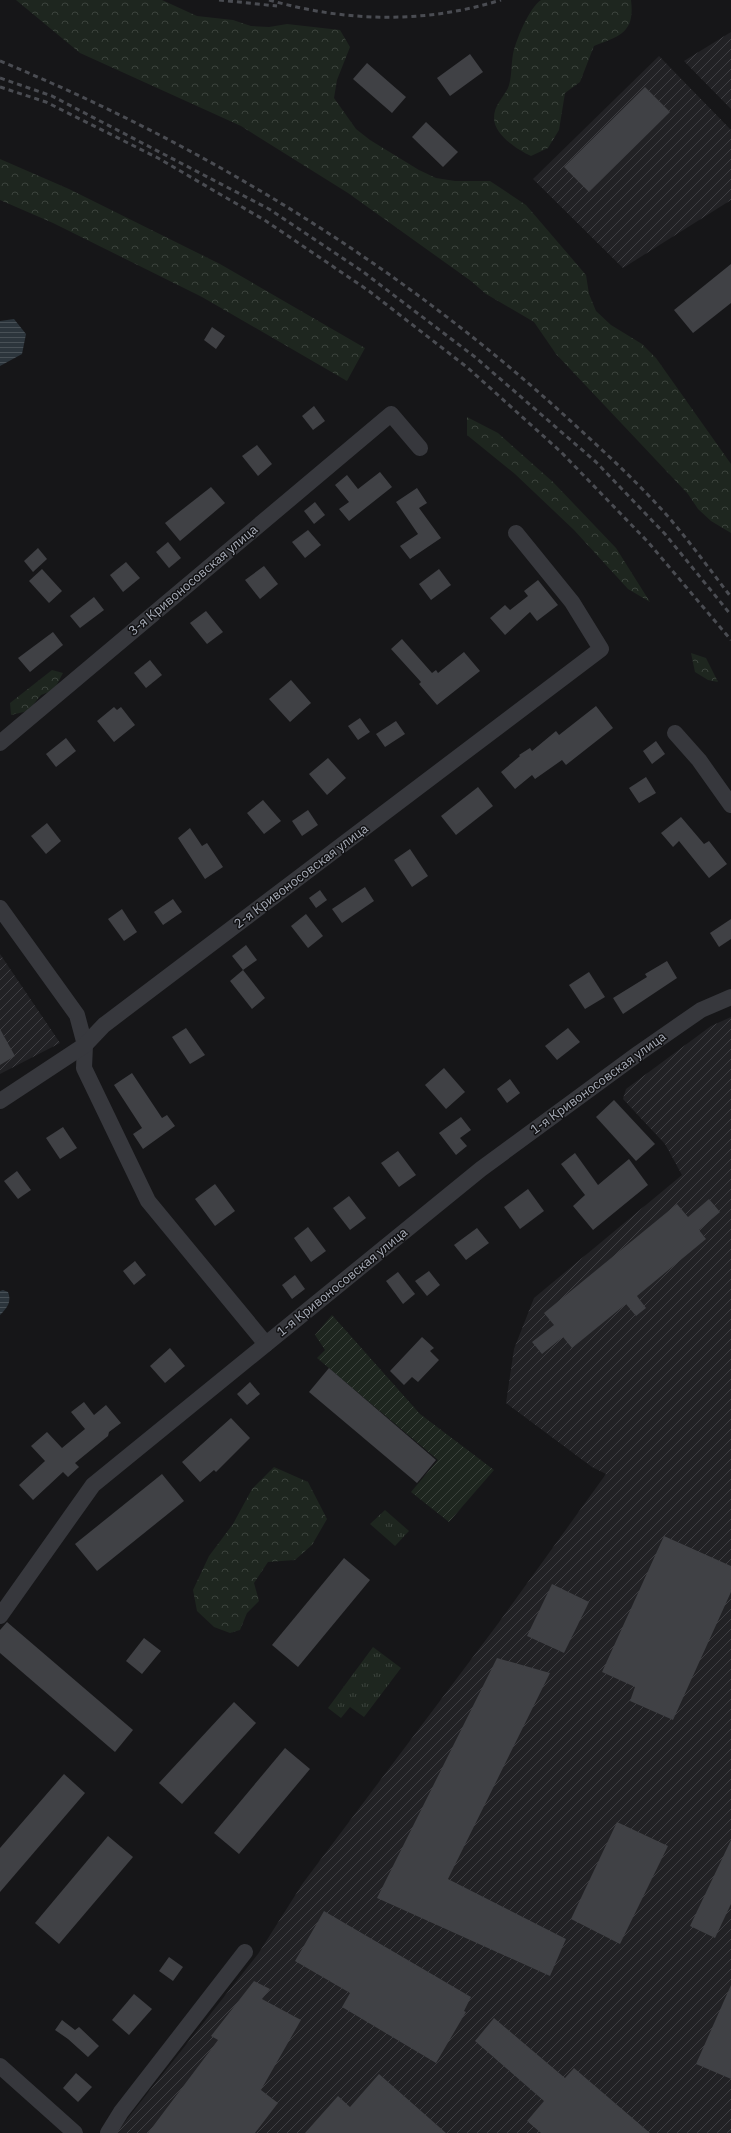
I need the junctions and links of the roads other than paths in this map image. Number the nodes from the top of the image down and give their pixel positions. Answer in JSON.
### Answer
{"nodes":[{"id":1,"x":420,"y":448,"type":"dead end"},
{"id":2,"x":516,"y":533,"type":"dead end"},
{"id":3,"x":675,"y":733,"type":"dead end"},
{"id":4,"x":0,"y":743,"type":"edge"},
{"id":5,"x":731,"y":805,"type":"edge"},
{"id":6,"x":0,"y":908,"type":"edge"},
{"id":7,"x":731,"y":998,"type":"edge"},
{"id":8,"x":86,"y":1045,"type":"junction"},
{"id":9,"x":0,"y":1101,"type":"edge"},
{"id":10,"x":266,"y":1344,"type":"junction"},
{"id":11,"x":0,"y":1616,"type":"edge"},
{"id":12,"x":245,"y":1952,"type":"dead end"},
{"id":13,"x":0,"y":2066,"type":"edge"},
{"id":14,"x":75,"y":2133,"type":"edge"},
{"id":15,"x":108,"y":2133,"type":"edge"}],
"edges":[{"from":1,"to":4,"type":"street","name":"3-я Кривоносовская улица"},
{"from":2,"to":8,"type":"street","name":"2-я Кривоносовская улица"},
{"from":3,"to":5,"type":"street"},
{"from":6,"to":8,"type":"street"},
{"from":7,"to":10,"type":"street","name":"1-я Кривоносовская улица"},
{"from":8,"to":9,"type":"street","name":"2-я Кривоносовская улица"},
{"from":8,"to":10,"type":"street"},
{"from":10,"to":11,"type":"street","name":"1-я Кривоносовская улица"},
{"from":12,"to":15,"type":"street"},
{"from":13,"to":14,"type":"street"}]}
